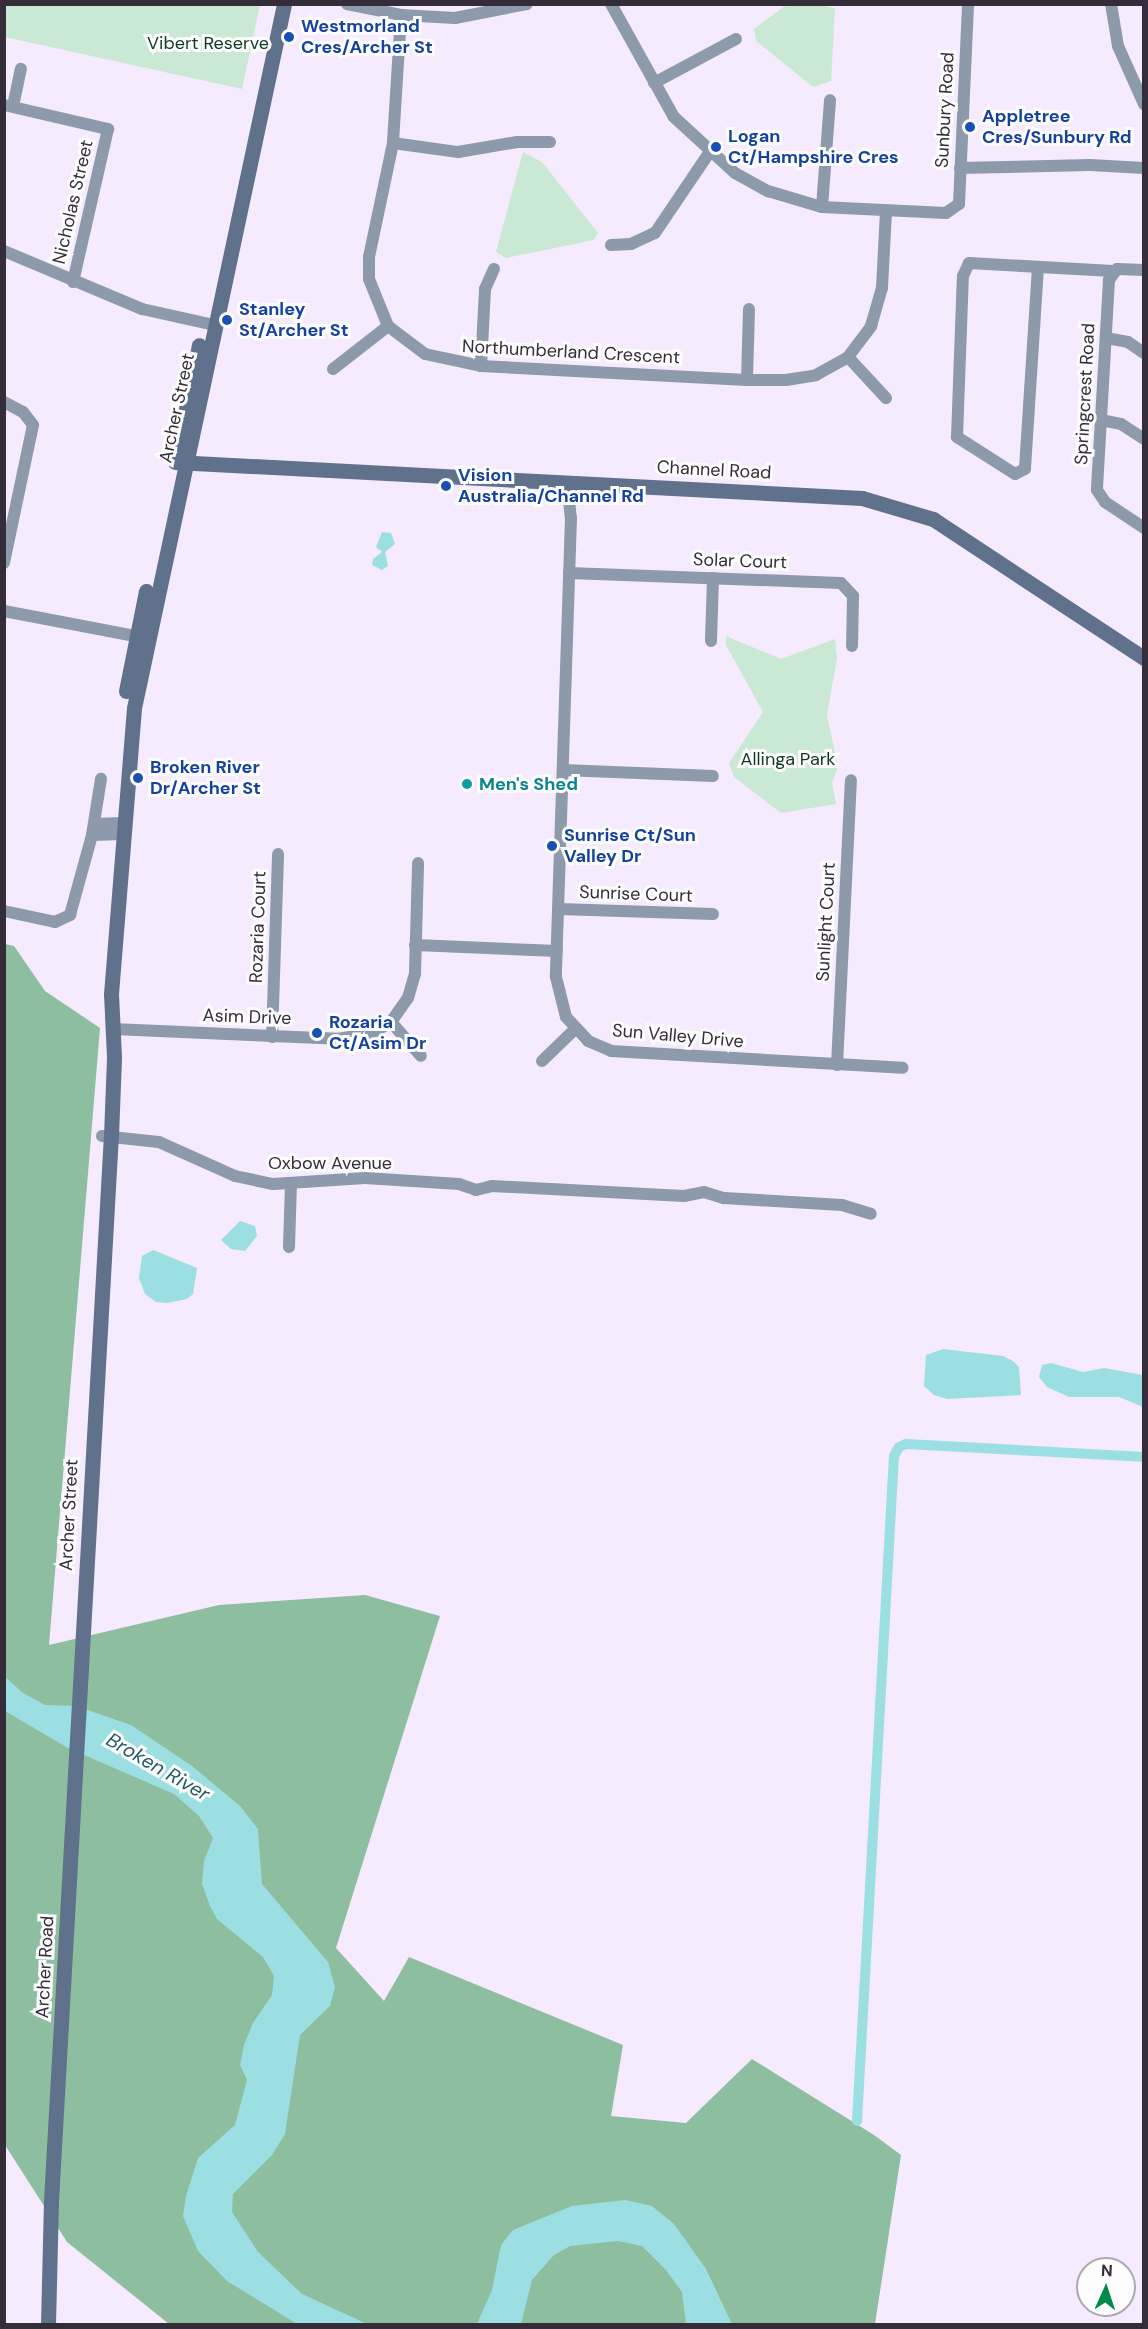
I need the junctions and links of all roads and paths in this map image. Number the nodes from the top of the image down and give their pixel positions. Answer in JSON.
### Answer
{"nodes":[{"id":1,"x":273,"y":4,"type":"edge"},
{"id":2,"x":284,"y":4,"type":"edge"},
{"id":3,"x":347,"y":4,"type":"edge"},
{"id":4,"x":527,"y":4,"type":"edge"},
{"id":5,"x":611,"y":4,"type":"edge"},
{"id":6,"x":968,"y":4,"type":"edge"},
{"id":7,"x":1111,"y":4,"type":"edge"},
{"id":8,"x":401,"y":15,"type":"junction"},
{"id":9,"x":736,"y":39,"type":"dead end"},
{"id":10,"x":267,"y":61,"type":"junction"},
{"id":11,"x":21,"y":69,"type":"dead end"},
{"id":12,"x":654,"y":83,"type":"junction"},
{"id":13,"x":830,"y":100,"type":"dead end"},
{"id":14,"x":1143,"y":104,"type":"edge"},
{"id":15,"x":9,"y":105,"type":"edge"},
{"id":16,"x":550,"y":142,"type":"dead end"},
{"id":17,"x":393,"y":143,"type":"junction"},
{"id":18,"x":709,"y":153,"type":"junction"},
{"id":19,"x":960,"y":168,"type":"junction"},
{"id":20,"x":1143,"y":168,"type":"edge"},
{"id":21,"x":822,"y":207,"type":"junction"},
{"id":22,"x":886,"y":212,"type":"junction"},
{"id":23,"x":611,"y":245,"type":"dead end"},
{"id":24,"x":4,"y":251,"type":"edge"},
{"id":25,"x":1038,"y":267,"type":"junction"},
{"id":26,"x":494,"y":269,"type":"dead end"},
{"id":27,"x":1113,"y":270,"type":"junction"},
{"id":28,"x":1143,"y":270,"type":"edge"},
{"id":29,"x":73,"y":282,"type":"junction"},
{"id":30,"x":749,"y":309,"type":"dead end"},
{"id":31,"x":209,"y":324,"type":"junction"},
{"id":32,"x":388,"y":326,"type":"junction"},
{"id":33,"x":1106,"y":338,"type":"junction"},
{"id":34,"x":1143,"y":353,"type":"edge"},
{"id":35,"x":848,"y":357,"type":"junction"},
{"id":36,"x":481,"y":366,"type":"junction"},
{"id":37,"x":333,"y":369,"type":"dead end"},
{"id":38,"x":747,"y":380,"type":"junction"},
{"id":39,"x":886,"y":398,"type":"dead end"},
{"id":40,"x":4,"y":402,"type":"edge"},
{"id":41,"x":1101,"y":420,"type":"junction"},
{"id":42,"x":1143,"y":439,"type":"edge"},
{"id":43,"x":181,"y":456,"type":"junction"},
{"id":44,"x":572,"y":482,"type":"junction"},
{"id":45,"x":1143,"y":528,"type":"edge"},
{"id":46,"x":4,"y":563,"type":"edge"},
{"id":47,"x":569,"y":573,"type":"junction"},
{"id":48,"x":713,"y":578,"type":"junction"},
{"id":49,"x":4,"y":610,"type":"edge"},
{"id":50,"x":140,"y":637,"type":"junction"},
{"id":51,"x":711,"y":641,"type":"dead end"},
{"id":52,"x":852,"y":646,"type":"dead end"},
{"id":53,"x":1143,"y":658,"type":"edge"},
{"id":54,"x":563,"y":770,"type":"junction"},
{"id":55,"x":713,"y":776,"type":"dead end"},
{"id":56,"x":101,"y":779,"type":"dead end"},
{"id":57,"x":851,"y":780,"type":"dead end"},
{"id":58,"x":122,"y":828,"type":"junction"},
{"id":59,"x":93,"y":830,"type":"junction"},
{"id":60,"x":278,"y":854,"type":"dead end"},
{"id":61,"x":418,"y":863,"type":"dead end"},
{"id":62,"x":559,"y":909,"type":"junction"},
{"id":63,"x":4,"y":911,"type":"edge"},
{"id":64,"x":713,"y":914,"type":"dead end"},
{"id":65,"x":415,"y":945,"type":"junction"},
{"id":66,"x":557,"y":951,"type":"junction"},
{"id":67,"x":392,"y":1022,"type":"junction"},
{"id":68,"x":574,"y":1030,"type":"junction"},
{"id":69,"x":112,"y":1031,"type":"junction"},
{"id":70,"x":272,"y":1037,"type":"junction"},
{"id":71,"x":422,"y":1056,"type":"dead end"},
{"id":72,"x":542,"y":1061,"type":"dead end"},
{"id":73,"x":837,"y":1065,"type":"junction"},
{"id":74,"x":903,"y":1068,"type":"dead end"},
{"id":75,"x":106,"y":1136,"type":"junction"},
{"id":76,"x":291,"y":1183,"type":"junction"},
{"id":77,"x":871,"y":1214,"type":"dead end"},
{"id":78,"x":289,"y":1247,"type":"dead end"},
{"id":79,"x":77,"y":1735,"type":"joint"},
{"id":80,"x":51,"y":2201,"type":"junction"},
{"id":81,"x":39,"y":2325,"type":"edge"},
{"id":82,"x":48,"y":2325,"type":"edge"}],
"edges":[{"from":1,"to":10,"type":"main road","name":"Archer Street"},
{"from":2,"to":10,"type":"main road","name":"Archer Street"},
{"from":3,"to":8,"type":"street"},
{"from":4,"to":8,"type":"street"},
{"from":5,"to":12,"type":"street"},
{"from":6,"to":19,"type":"street","name":"Sunbury Road"},
{"from":7,"to":14,"type":"street"},
{"from":8,"to":17,"type":"street"},
{"from":9,"to":12,"type":"street"},
{"from":10,"to":31,"type":"main road","name":"Archer Street"},
{"from":11,"to":15,"type":"street"},
{"from":12,"to":18,"type":"street"},
{"from":13,"to":21,"type":"street"},
{"from":15,"to":29,"type":"street","name":"Nicholas Street"},
{"from":16,"to":17,"type":"street"},
{"from":17,"to":32,"type":"street"},
{"from":18,"to":21,"type":"street"},
{"from":18,"to":23,"type":"street"},
{"from":19,"to":20,"type":"street"},
{"from":19,"to":22,"type":"street","name":"Sunbury Road"},
{"from":21,"to":22,"type":"street"},
{"from":22,"to":35,"type":"street","name":"Northumberland Crescent"},
{"from":24,"to":29,"type":"street"},
{"from":25,"to":25,"type":"street"},
{"from":25,"to":27,"type":"street"},
{"from":26,"to":36,"type":"street"},
{"from":27,"to":28,"type":"street"},
{"from":27,"to":33,"type":"street","name":"Springcrest Road"},
{"from":29,"to":31,"type":"street"},
{"from":30,"to":38,"type":"street"},
{"from":31,"to":43,"type":"main road","name":"Archer Street"},
{"from":32,"to":36,"type":"street","name":"Northumberland Crescent"},
{"from":32,"to":37,"type":"street"},
{"from":33,"to":34,"type":"street"},
{"from":33,"to":41,"type":"street","name":"Springcrest Road"},
{"from":35,"to":38,"type":"street","name":"Northumberland Crescent"},
{"from":35,"to":39,"type":"street"},
{"from":36,"to":38,"type":"street","name":"Northumberland Crescent"},
{"from":40,"to":46,"type":"street"},
{"from":41,"to":42,"type":"street"},
{"from":41,"to":45,"type":"street","name":"Springcrest Road"},
{"from":43,"to":44,"type":"main road","name":"Channel Road"},
{"from":43,"to":50,"type":"main road","name":"Archer Street"},
{"from":44,"to":47,"type":"street"},
{"from":44,"to":53,"type":"main road","name":"Channel Road"},
{"from":47,"to":48,"type":"street","name":"Solar Court"},
{"from":47,"to":54,"type":"street"},
{"from":48,"to":51,"type":"street"},
{"from":48,"to":52,"type":"street","name":"Solar Court"},
{"from":49,"to":50,"type":"street"},
{"from":50,"to":58,"type":"main road","name":"Archer Street"},
{"from":54,"to":55,"type":"street"},
{"from":54,"to":62,"type":"street"},
{"from":56,"to":59,"type":"street"},
{"from":57,"to":73,"type":"street","name":"Sunlight Court"},
{"from":58,"to":59,"type":"street"},
{"from":58,"to":69,"type":"main road","name":"Archer Street"},
{"from":59,"to":63,"type":"street"},
{"from":60,"to":70,"type":"street","name":"Rozaria Court"},
{"from":61,"to":65,"type":"street"},
{"from":62,"to":64,"type":"street","name":"Sunrise Court"},
{"from":62,"to":66,"type":"street"},
{"from":65,"to":66,"type":"street"},
{"from":65,"to":67,"type":"street"},
{"from":66,"to":68,"type":"street"},
{"from":67,"to":70,"type":"street","name":"Asim Drive"},
{"from":67,"to":71,"type":"street"},
{"from":68,"to":72,"type":"street"},
{"from":68,"to":73,"type":"street","name":"Sun Valley Drive"},
{"from":69,"to":70,"type":"street","name":"Asim Drive"},
{"from":69,"to":75,"type":"main road","name":"Archer Street"},
{"from":73,"to":74,"type":"street","name":"Sun Valley Drive"},
{"from":75,"to":76,"type":"street","name":"Oxbow Avenue"},
{"from":75,"to":79,"type":"main road","name":"Archer Street"},
{"from":76,"to":77,"type":"street","name":"Oxbow Avenue"},
{"from":76,"to":78,"type":"street"},
{"from":79,"to":80,"type":"main road","name":"Archer Road"},
{"from":80,"to":81,"type":"main road","name":"Archer Road"},
{"from":80,"to":82,"type":"main road","name":"Archer Road"}]}
